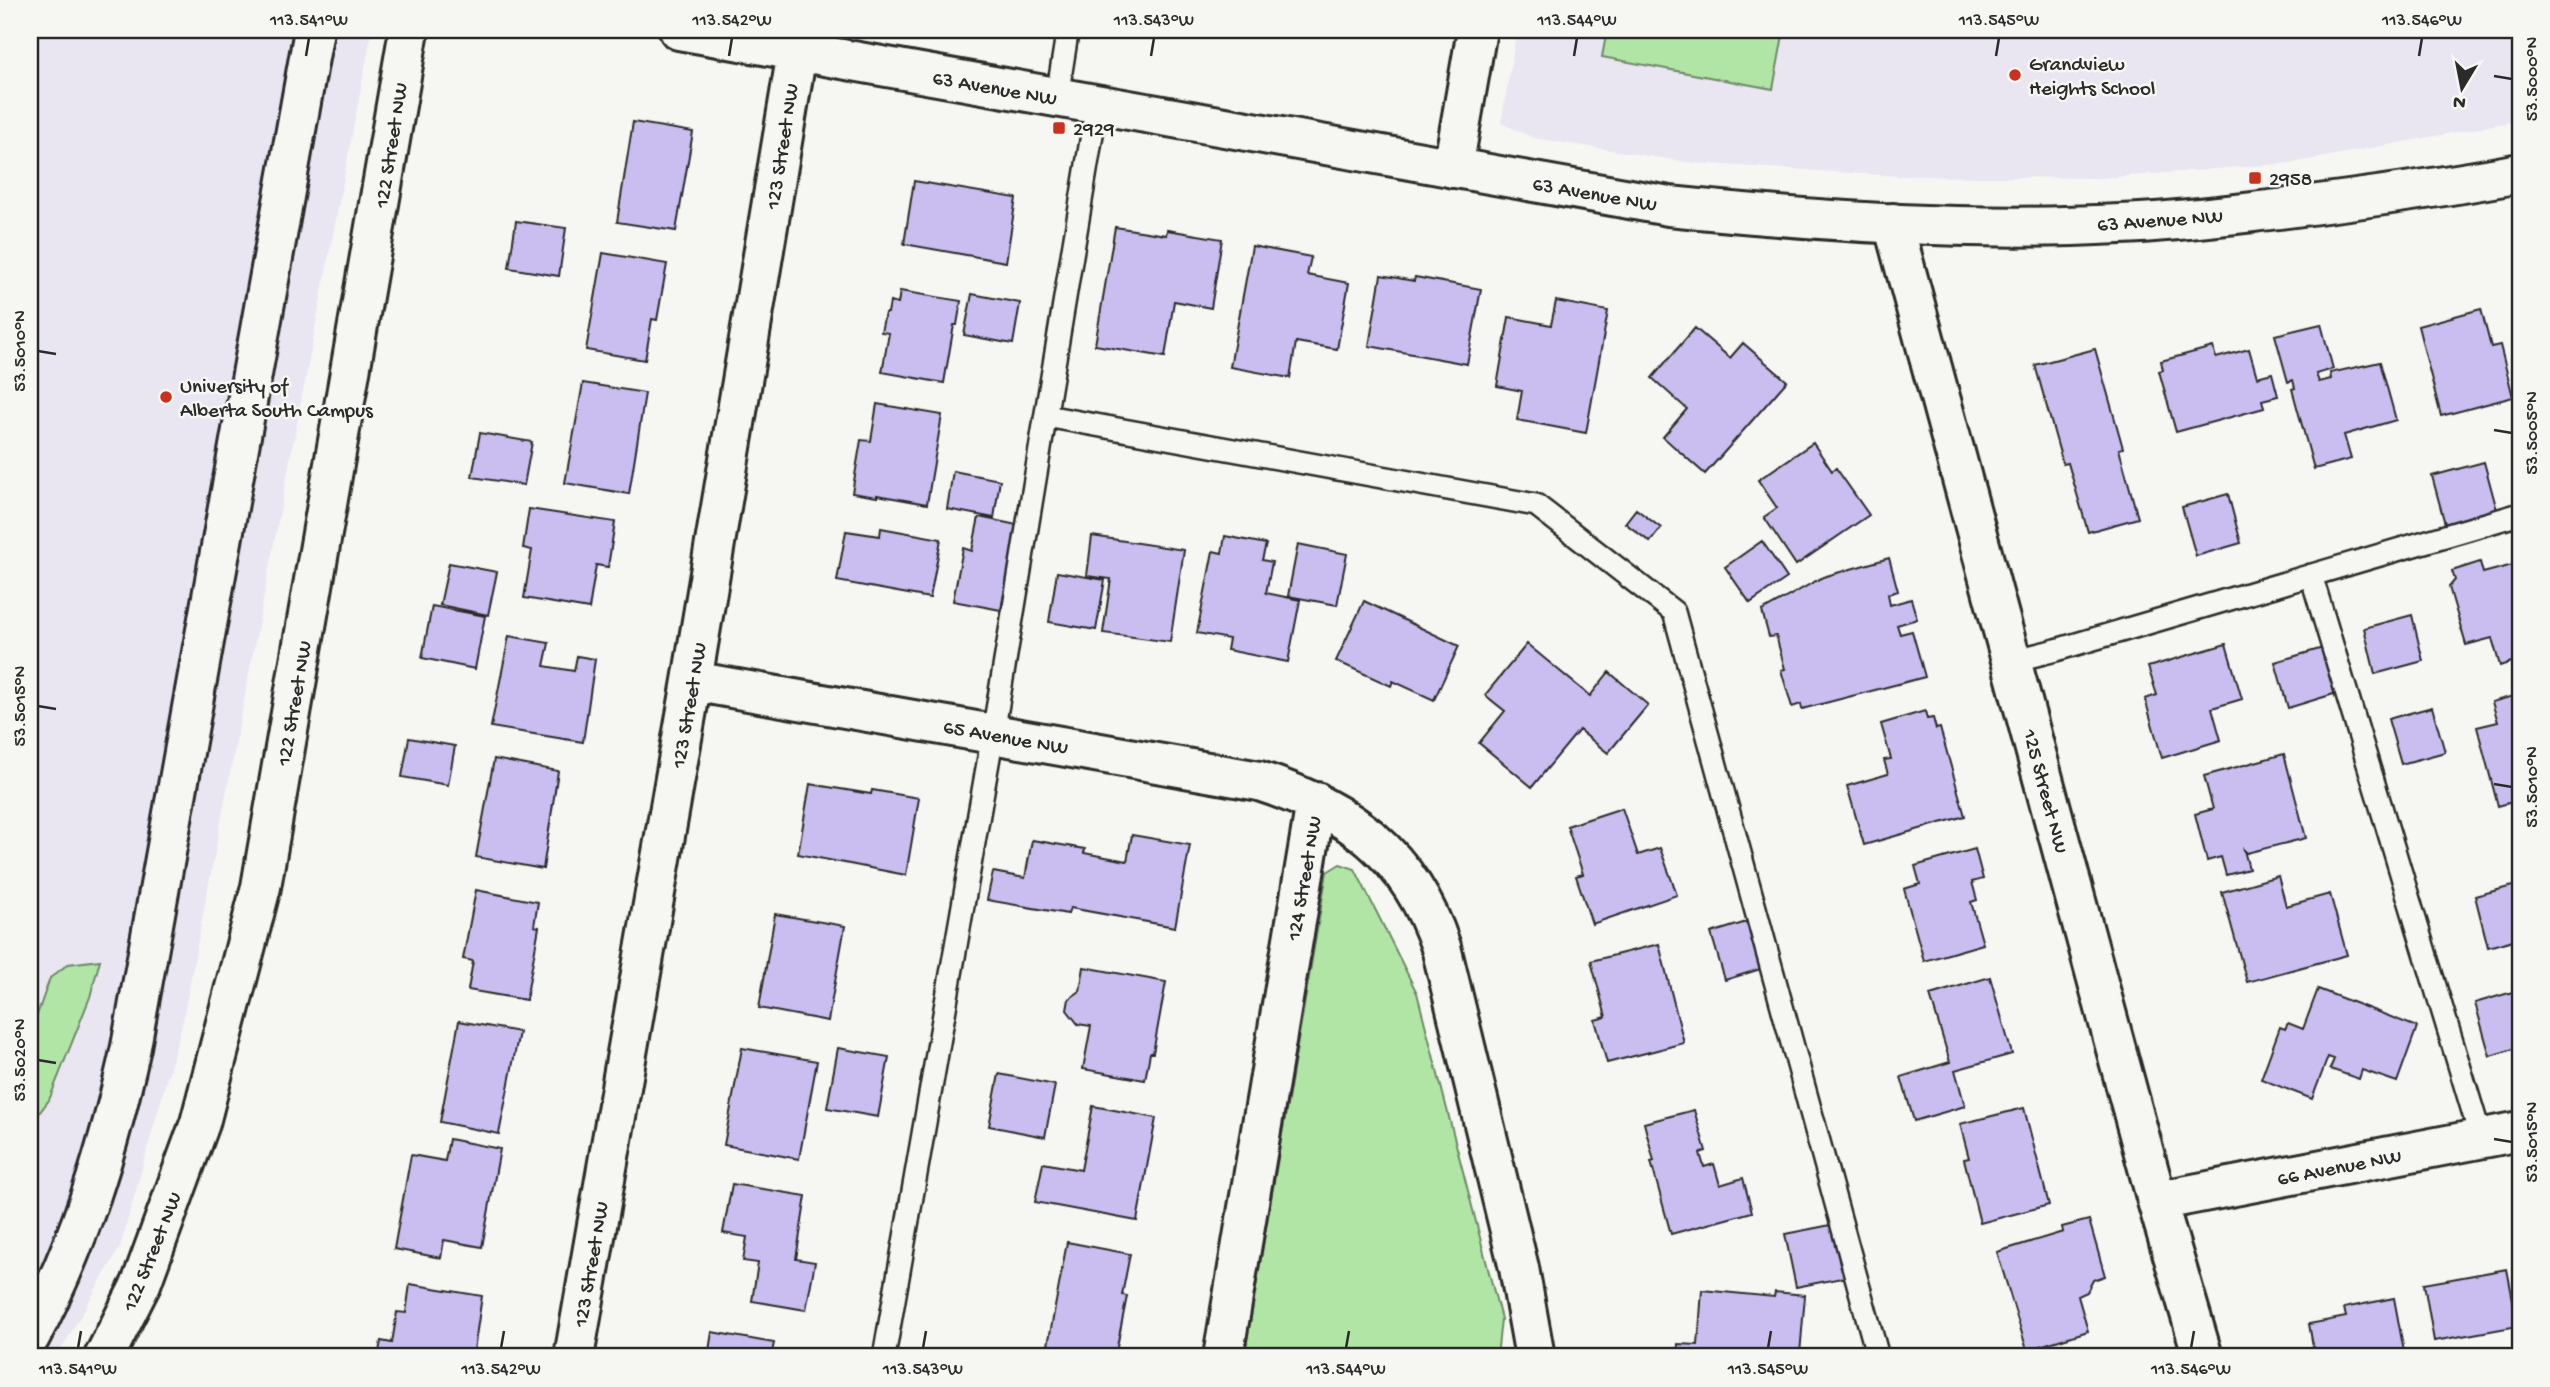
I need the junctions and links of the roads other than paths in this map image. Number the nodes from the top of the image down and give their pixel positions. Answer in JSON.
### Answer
{"nodes":[{"id":1,"x":314,"y":30,"type":"edge"},
{"id":2,"x":409,"y":30,"type":"edge"},
{"id":3,"x":679,"y":30,"type":"edge"},
{"id":4,"x":1477,"y":30,"type":"edge"},
{"id":5,"x":1069,"y":31,"type":"edge"},
{"id":6,"x":798,"y":41,"type":"edge"},
{"id":7,"x":1057,"y":97,"type":"junction"},
{"id":8,"x":1097,"y":104,"type":"junction"},
{"id":9,"x":1453,"y":169,"type":"junction"},
{"id":10,"x":2520,"y":173,"type":"edge"},
{"id":11,"x":1893,"y":223,"type":"junction"},
{"id":12,"x":1046,"y":416,"type":"junction"},
{"id":13,"x":2520,"y":514,"type":"edge"},
{"id":14,"x":2311,"y":575,"type":"junction"},
{"id":15,"x":2012,"y":661,"type":"junction"},
{"id":16,"x":692,"y":681,"type":"junction"},
{"id":17,"x":993,"y":734,"type":"junction"},
{"id":18,"x":1316,"y":802,"type":"junction"},
{"id":19,"x":2520,"y":1131,"type":"edge"},
{"id":20,"x":2481,"y":1138,"type":"junction"},
{"id":21,"x":2157,"y":1201,"type":"junction"},
{"id":22,"x":30,"y":1337,"type":"edge"},
{"id":23,"x":104,"y":1357,"type":"edge"},
{"id":24,"x":574,"y":1357,"type":"edge"},
{"id":25,"x":884,"y":1357,"type":"edge"},
{"id":26,"x":1223,"y":1357,"type":"edge"},
{"id":27,"x":1535,"y":1357,"type":"edge"},
{"id":28,"x":1878,"y":1357,"type":"edge"},
{"id":29,"x":2203,"y":1357,"type":"edge"}],
"edges":[{"from":1,"to":22,"type":"street"},
{"from":2,"to":23,"type":"street","name":"122 Street NW"},
{"from":3,"to":6,"type":"street","name":"63 Avenue NW"},
{"from":4,"to":9,"type":"street"},
{"from":5,"to":7,"type":"lane"},
{"from":6,"to":7,"type":"street","name":"63 Avenue NW"},
{"from":6,"to":16,"type":"street","name":"123 Street NW"},
{"from":7,"to":8,"type":"street","name":"63 Avenue NW"},
{"from":8,"to":9,"type":"street","name":"63 Avenue NW"},
{"from":8,"to":12,"type":"lane"},
{"from":9,"to":11,"type":"street","name":"63 Avenue NW"},
{"from":10,"to":11,"type":"street","name":"63 Avenue NW"},
{"from":11,"to":15,"type":"street","name":"125 Street NW"},
{"from":12,"to":17,"type":"lane"},
{"from":12,"to":28,"type":"lane"},
{"from":13,"to":14,"type":"lane"},
{"from":14,"to":15,"type":"lane"},
{"from":14,"to":20,"type":"lane"},
{"from":15,"to":21,"type":"street","name":"125 Street NW"},
{"from":16,"to":17,"type":"street","name":"65 Avenue NW"},
{"from":16,"to":24,"type":"street","name":"123 Street NW"},
{"from":17,"to":18,"type":"street","name":"65 Avenue NW"},
{"from":17,"to":25,"type":"lane"},
{"from":18,"to":26,"type":"street","name":"124 Street NW"},
{"from":18,"to":27,"type":"street","name":"124 Street NW"},
{"from":19,"to":20,"type":"street","name":"66 Avenue NW"},
{"from":20,"to":21,"type":"street","name":"66 Avenue NW"},
{"from":21,"to":29,"type":"street","name":"125 Street NW"}]}
